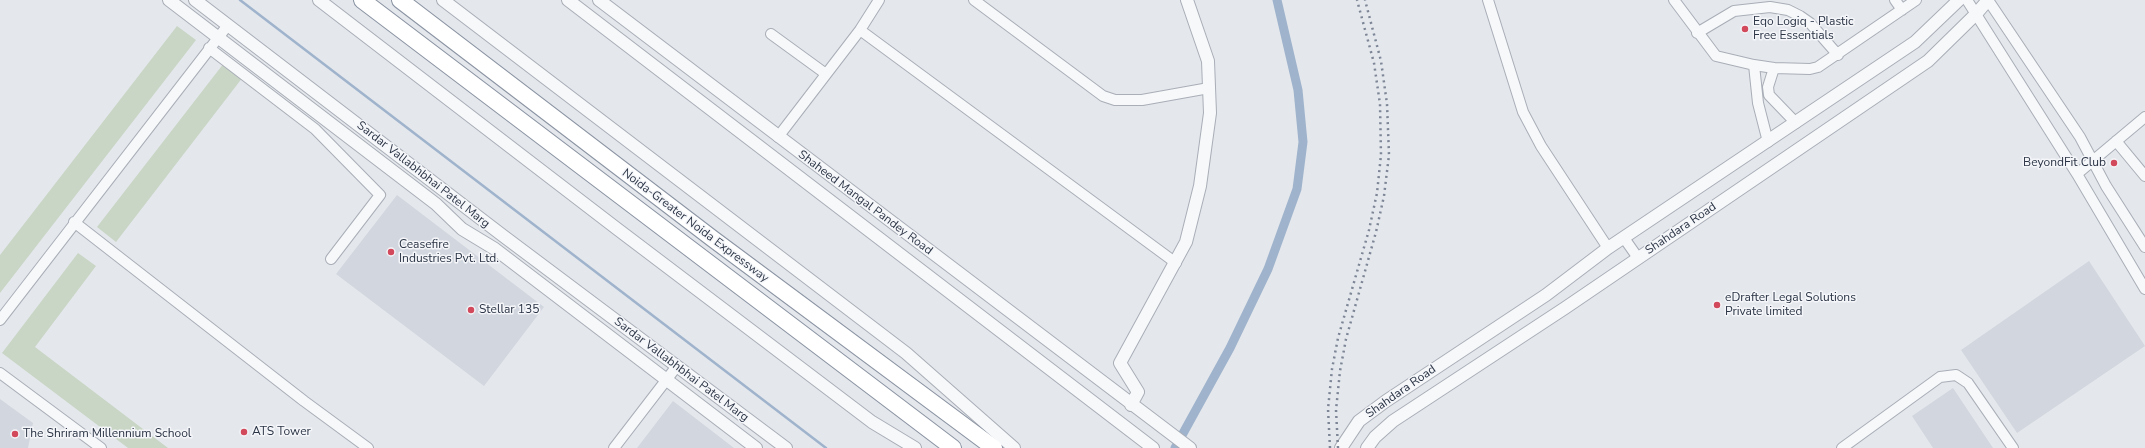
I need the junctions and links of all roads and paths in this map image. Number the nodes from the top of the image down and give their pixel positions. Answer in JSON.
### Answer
{"nodes":[{"id":1,"x":170,"y":0,"type":"edge"},
{"id":2,"x":195,"y":0,"type":"edge"},
{"id":3,"x":319,"y":0,"type":"edge"},
{"id":4,"x":362,"y":0,"type":"edge"},
{"id":5,"x":400,"y":0,"type":"edge"},
{"id":6,"x":443,"y":0,"type":"edge"},
{"id":7,"x":568,"y":0,"type":"edge"},
{"id":8,"x":599,"y":0,"type":"edge"},
{"id":9,"x":879,"y":0,"type":"edge"},
{"id":10,"x":974,"y":0,"type":"edge"},
{"id":11,"x":1187,"y":0,"type":"edge"},
{"id":12,"x":1488,"y":0,"type":"edge"},
{"id":13,"x":1674,"y":0,"type":"edge"},
{"id":14,"x":1894,"y":0,"type":"edge"},
{"id":15,"x":1916,"y":0,"type":"edge"},
{"id":16,"x":1959,"y":0,"type":"edge"},
{"id":17,"x":1967,"y":0,"type":"edge"},
{"id":18,"x":1988,"y":0,"type":"edge"},
{"id":19,"x":1770,"y":3,"type":"edge"},
{"id":20,"x":1902,"y":10,"type":"junction"},
{"id":21,"x":1976,"y":14,"type":"junction"},
{"id":22,"x":228,"y":25,"type":"junction"},
{"id":23,"x":860,"y":30,"type":"junction"},
{"id":24,"x":1697,"y":33,"type":"junction"},
{"id":25,"x":771,"y":34,"type":"dead end"},
{"id":26,"x":218,"y":37,"type":"junction"},
{"id":27,"x":209,"y":48,"type":"junction"},
{"id":28,"x":1838,"y":55,"type":"junction"},
{"id":29,"x":1754,"y":65,"type":"junction"},
{"id":30,"x":1774,"y":68,"type":"junction"},
{"id":31,"x":826,"y":74,"type":"junction"},
{"id":32,"x":1209,"y":88,"type":"junction"},
{"id":33,"x":2145,"y":116,"type":"edge"},
{"id":34,"x":1796,"y":123,"type":"junction"},
{"id":35,"x":778,"y":137,"type":"junction"},
{"id":36,"x":2116,"y":141,"type":"junction"},
{"id":37,"x":1768,"y":142,"type":"junction"},
{"id":38,"x":2092,"y":161,"type":"junction"},
{"id":39,"x":2076,"y":174,"type":"junction"},
{"id":40,"x":2145,"y":176,"type":"edge"},
{"id":41,"x":74,"y":222,"type":"junction"},
{"id":42,"x":1624,"y":238,"type":"junction"},
{"id":43,"x":2145,"y":247,"type":"edge"},
{"id":44,"x":1608,"y":248,"type":"junction"},
{"id":45,"x":1638,"y":258,"type":"junction"},
{"id":46,"x":331,"y":259,"type":"dead end"},
{"id":47,"x":1176,"y":263,"type":"junction"},
{"id":48,"x":2145,"y":289,"type":"edge"},
{"id":49,"x":0,"y":320,"type":"edge"},
{"id":50,"x":1033,"y":330,"type":"junction"},
{"id":51,"x":1019,"y":345,"type":"junction"},
{"id":52,"x":677,"y":366,"type":"junction"},
{"id":53,"x":0,"y":373,"type":"edge"},
{"id":54,"x":667,"y":379,"type":"junction"},
{"id":55,"x":1135,"y":407,"type":"junction"},
{"id":56,"x":101,"y":448,"type":"edge"},
{"id":57,"x":368,"y":448,"type":"edge"},
{"id":58,"x":614,"y":448,"type":"edge"},
{"id":59,"x":756,"y":448,"type":"edge"},
{"id":60,"x":786,"y":448,"type":"edge"},
{"id":61,"x":915,"y":448,"type":"edge"},
{"id":62,"x":953,"y":448,"type":"edge"},
{"id":63,"x":994,"y":448,"type":"edge"},
{"id":64,"x":1014,"y":448,"type":"edge"},
{"id":65,"x":1153,"y":448,"type":"edge"},
{"id":66,"x":1190,"y":448,"type":"edge"},
{"id":67,"x":1341,"y":448,"type":"edge"},
{"id":68,"x":1367,"y":448,"type":"edge"},
{"id":69,"x":1842,"y":448,"type":"edge"},
{"id":70,"x":2013,"y":448,"type":"edge"}],
"edges":[{"from":1,"to":26,"type":"street","name":"Sardar Vallabhbhai Patel Marg"},
{"from":2,"to":22,"type":"street","name":"Sardar Vallabhbhai Patel Marg"},
{"from":3,"to":61,"type":"street"},
{"from":4,"to":62,"type":"highway","name":"Noida-Greater Noida Expressway"},
{"from":5,"to":63,"type":"highway","name":"Noida-Greater Noida Expressway"},
{"from":6,"to":64,"type":"street"},
{"from":7,"to":51,"type":"street"},
{"from":8,"to":35,"type":"street","name":"Shaheed Mangal Pandey Road"},
{"from":9,"to":23,"type":"street"},
{"from":10,"to":32,"type":"street"},
{"from":11,"to":32,"type":"street"},
{"from":12,"to":44,"type":"street"},
{"from":13,"to":24,"type":"street"},
{"from":14,"to":20,"type":"street"},
{"from":15,"to":20,"type":"street"},
{"from":16,"to":34,"type":"street","name":"Shahdara Road"},
{"from":17,"to":21,"type":"street"},
{"from":18,"to":21,"type":"street","name":"Shahdara Road"},
{"from":18,"to":38,"type":"street"},
{"from":19,"to":24,"type":"street"},
{"from":19,"to":28,"type":"street"},
{"from":20,"to":28,"type":"street"},
{"from":21,"to":39,"type":"street"},
{"from":21,"to":45,"type":"street","name":"Shahdara Road"},
{"from":22,"to":26,"type":"street"},
{"from":22,"to":52,"type":"street","name":"Sardar Vallabhbhai Patel Marg"},
{"from":23,"to":31,"type":"street"},
{"from":23,"to":47,"type":"street"},
{"from":24,"to":29,"type":"street"},
{"from":25,"to":31,"type":"street"},
{"from":26,"to":27,"type":"street"},
{"from":26,"to":54,"type":"street","name":"Sardar Vallabhbhai Patel Marg"},
{"from":27,"to":41,"type":"street"},
{"from":27,"to":46,"type":"street"},
{"from":28,"to":30,"type":"street"},
{"from":29,"to":30,"type":"street"},
{"from":29,"to":37,"type":"street"},
{"from":30,"to":34,"type":"street"},
{"from":31,"to":35,"type":"street"},
{"from":32,"to":47,"type":"street"},
{"from":33,"to":36,"type":"street"},
{"from":34,"to":37,"type":"street","name":"Shahdara Road"},
{"from":35,"to":50,"type":"street","name":"Shaheed Mangal Pandey Road"},
{"from":36,"to":38,"type":"street"},
{"from":36,"to":40,"type":"street"},
{"from":37,"to":42,"type":"street","name":"Shahdara Road"},
{"from":38,"to":39,"type":"street"},
{"from":38,"to":43,"type":"street"},
{"from":39,"to":48,"type":"street"},
{"from":41,"to":49,"type":"street"},
{"from":41,"to":57,"type":"street"},
{"from":42,"to":44,"type":"street","name":"Shahdara Road"},
{"from":42,"to":45,"type":"street"},
{"from":44,"to":67,"type":"street","name":"Shahdara Road"},
{"from":45,"to":68,"type":"street","name":"Shahdara Road"},
{"from":47,"to":55,"type":"street"},
{"from":50,"to":51,"type":"street"},
{"from":50,"to":55,"type":"street","name":"Shaheed Mangal Pandey Road"},
{"from":51,"to":65,"type":"street"},
{"from":52,"to":54,"type":"street"},
{"from":52,"to":60,"type":"street","name":"Sardar Vallabhbhai Patel Marg"},
{"from":53,"to":56,"type":"street"},
{"from":54,"to":58,"type":"street"},
{"from":54,"to":59,"type":"street","name":"Sardar Vallabhbhai Patel Marg"},
{"from":55,"to":66,"type":"street","name":"Shaheed Mangal Pandey Road"},
{"from":69,"to":70,"type":"street"}]}
